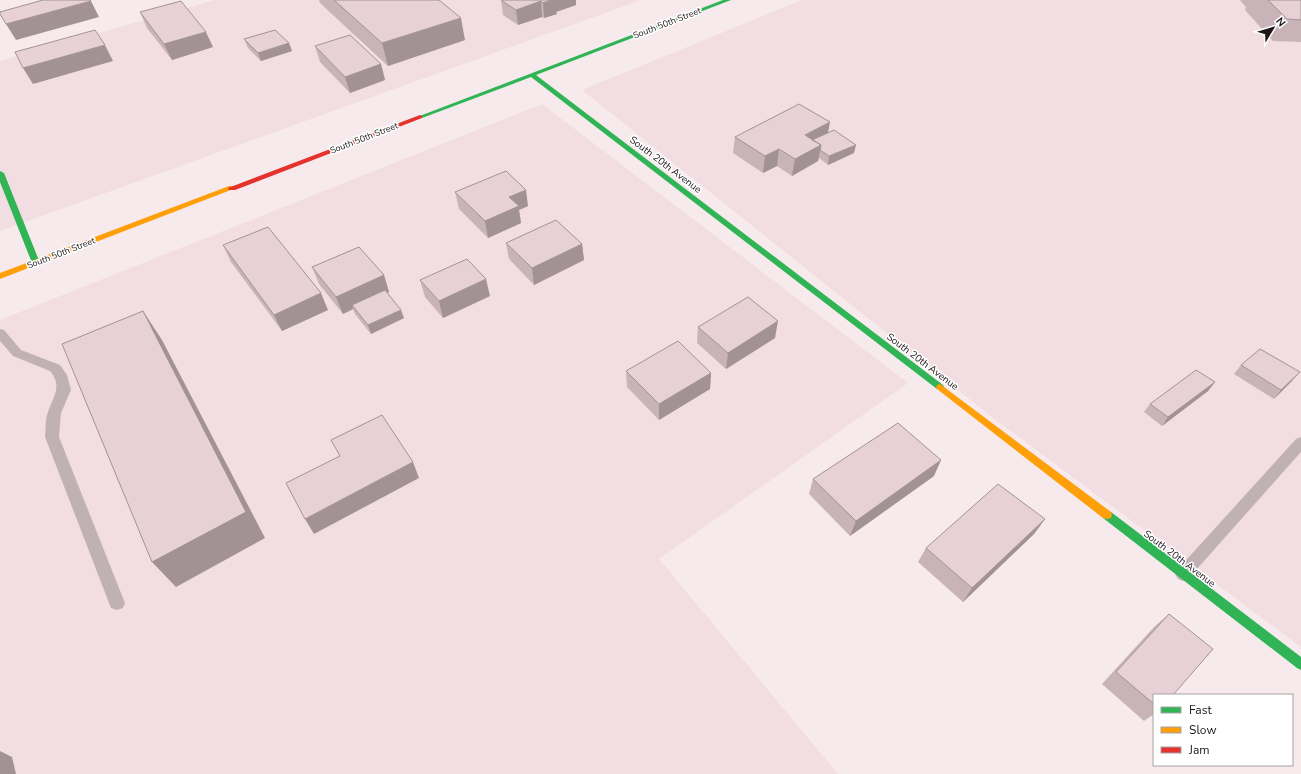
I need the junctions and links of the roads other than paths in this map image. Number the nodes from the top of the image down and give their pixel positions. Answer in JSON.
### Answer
{"nodes":[{"id":1,"x":728,"y":0,"type":"edge"},
{"id":2,"x":532,"y":74,"type":"junction"},
{"id":3,"x":0,"y":173,"type":"edge"},
{"id":4,"x":36,"y":262,"type":"junction"},
{"id":5,"x":0,"y":276,"type":"edge"},
{"id":6,"x":0,"y":333,"type":"edge"},
{"id":7,"x":1301,"y":443,"type":"edge"},
{"id":8,"x":1183,"y":574,"type":"junction"},
{"id":9,"x":117,"y":603,"type":"dead end"},
{"id":10,"x":1301,"y":664,"type":"edge"}],
"edges":[{"from":1,"to":2,"type":"street","name":"South 50th Street"},
{"from":2,"to":4,"type":"street","name":"South 50th Street"},
{"from":2,"to":8,"type":"street","name":"South 20th Avenue"},
{"from":3,"to":4,"type":"street"},
{"from":4,"to":5,"type":"street","name":"South 50th Street"},
{"from":6,"to":9,"type":"lane"},
{"from":7,"to":8,"type":"lane"},
{"from":8,"to":10,"type":"street","name":"South 20th Avenue"}]}
